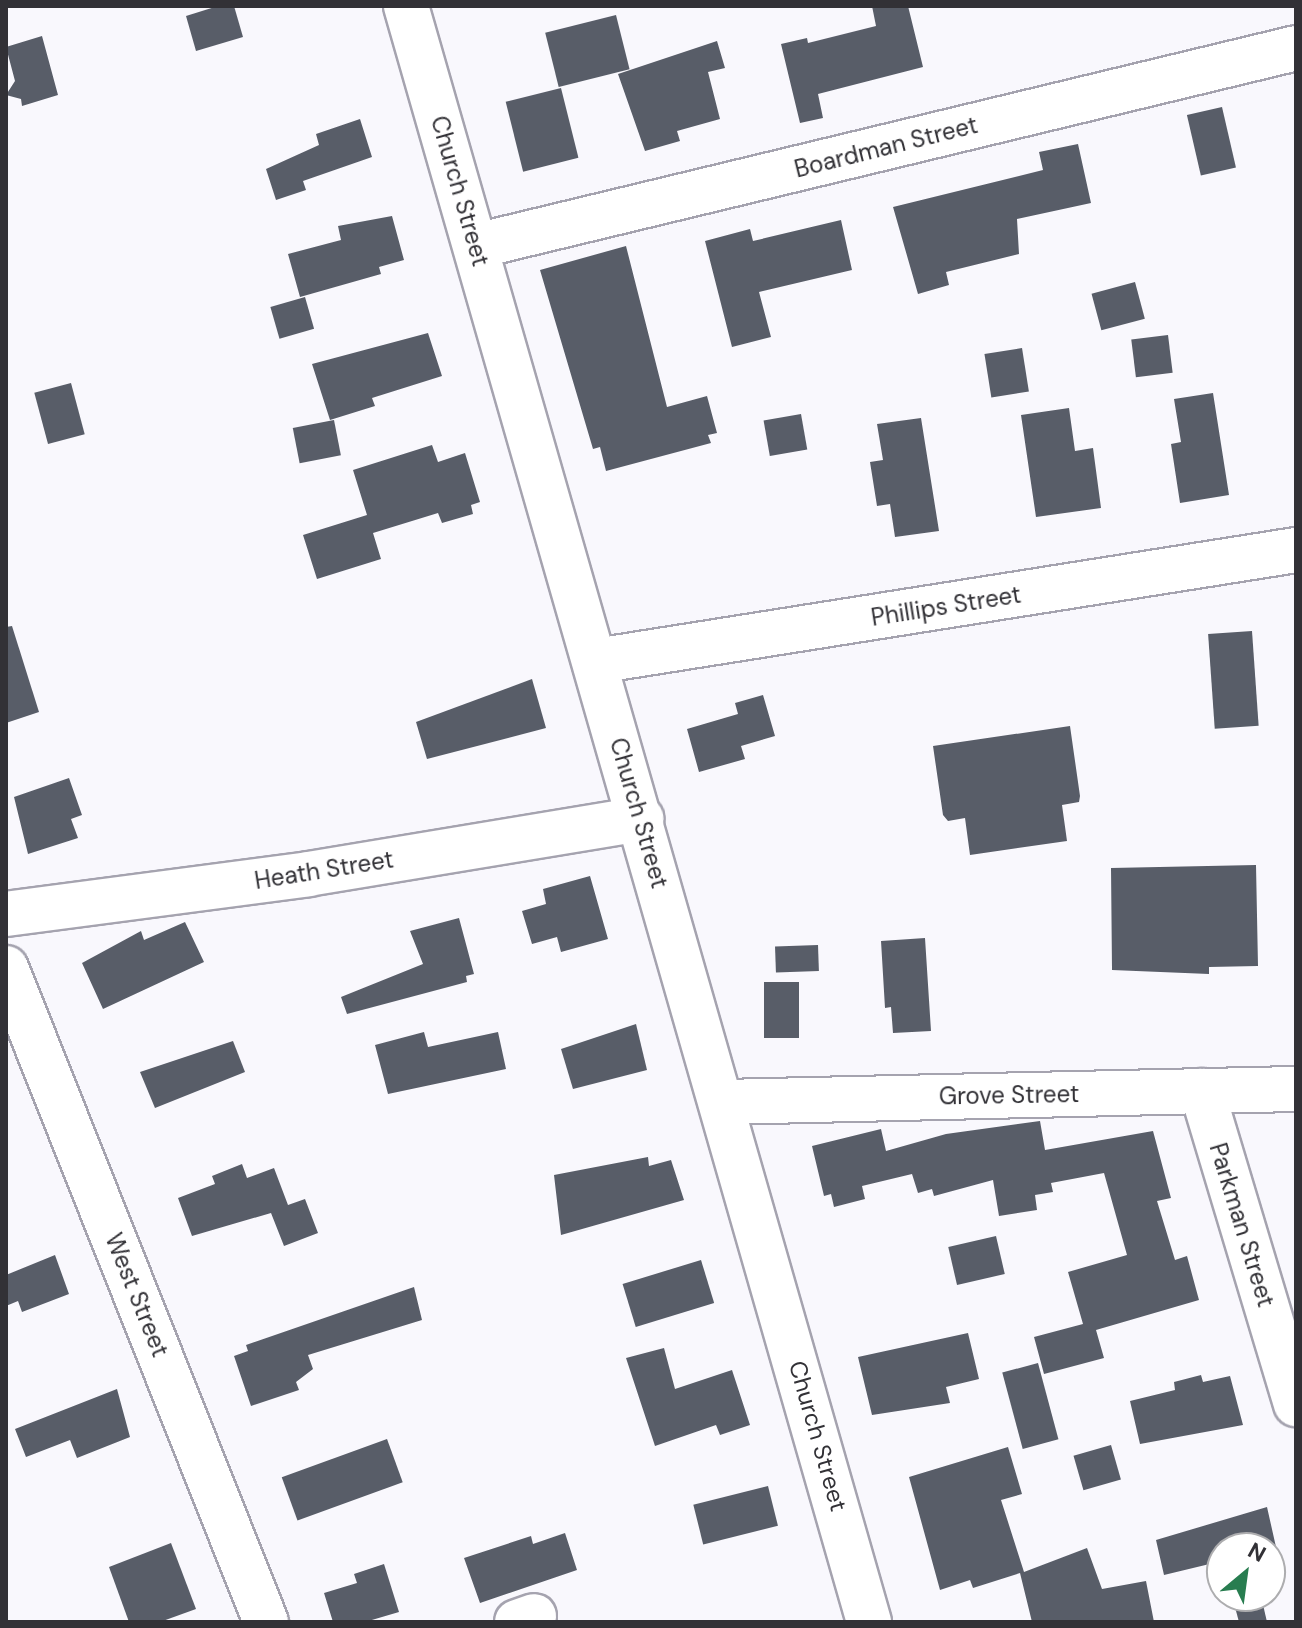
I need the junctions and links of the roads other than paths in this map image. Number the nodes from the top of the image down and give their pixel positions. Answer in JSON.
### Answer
{"nodes":[{"id":1,"x":406,"y":6,"type":"edge"},
{"id":2,"x":1295,"y":55,"type":"edge"},
{"id":3,"x":476,"y":246,"type":"junction"},
{"id":4,"x":1296,"y":550,"type":"edge"},
{"id":5,"x":596,"y":661,"type":"junction"},
{"id":6,"x":641,"y":819,"type":"junction"},
{"id":7,"x":6,"y":914,"type":"edge"},
{"id":8,"x":6,"y":968,"type":"edge"},
{"id":9,"x":1296,"y":1089,"type":"edge"},
{"id":10,"x":1202,"y":1091,"type":"junction"},
{"id":11,"x":722,"y":1102,"type":"junction"},
{"id":12,"x":1296,"y":1404,"type":"edge"},
{"id":13,"x":266,"y":1622,"type":"edge"},
{"id":14,"x":869,"y":1622,"type":"edge"}],
"edges":[{"from":1,"to":3,"type":"street","name":"Church Street"},
{"from":2,"to":3,"type":"street","name":"Boardman Street"},
{"from":3,"to":5,"type":"street","name":"Church Street"},
{"from":4,"to":5,"type":"street","name":"Phillips Street"},
{"from":5,"to":6,"type":"street","name":"Church Street"},
{"from":6,"to":7,"type":"street","name":"Heath Street"},
{"from":6,"to":11,"type":"street","name":"Church Street"},
{"from":8,"to":13,"type":"street","name":"West Street"},
{"from":9,"to":10,"type":"street","name":"Grove Street"},
{"from":10,"to":11,"type":"street","name":"Grove Street"},
{"from":10,"to":12,"type":"street","name":"Parkman Street"},
{"from":11,"to":14,"type":"street","name":"Church Street"}]}
